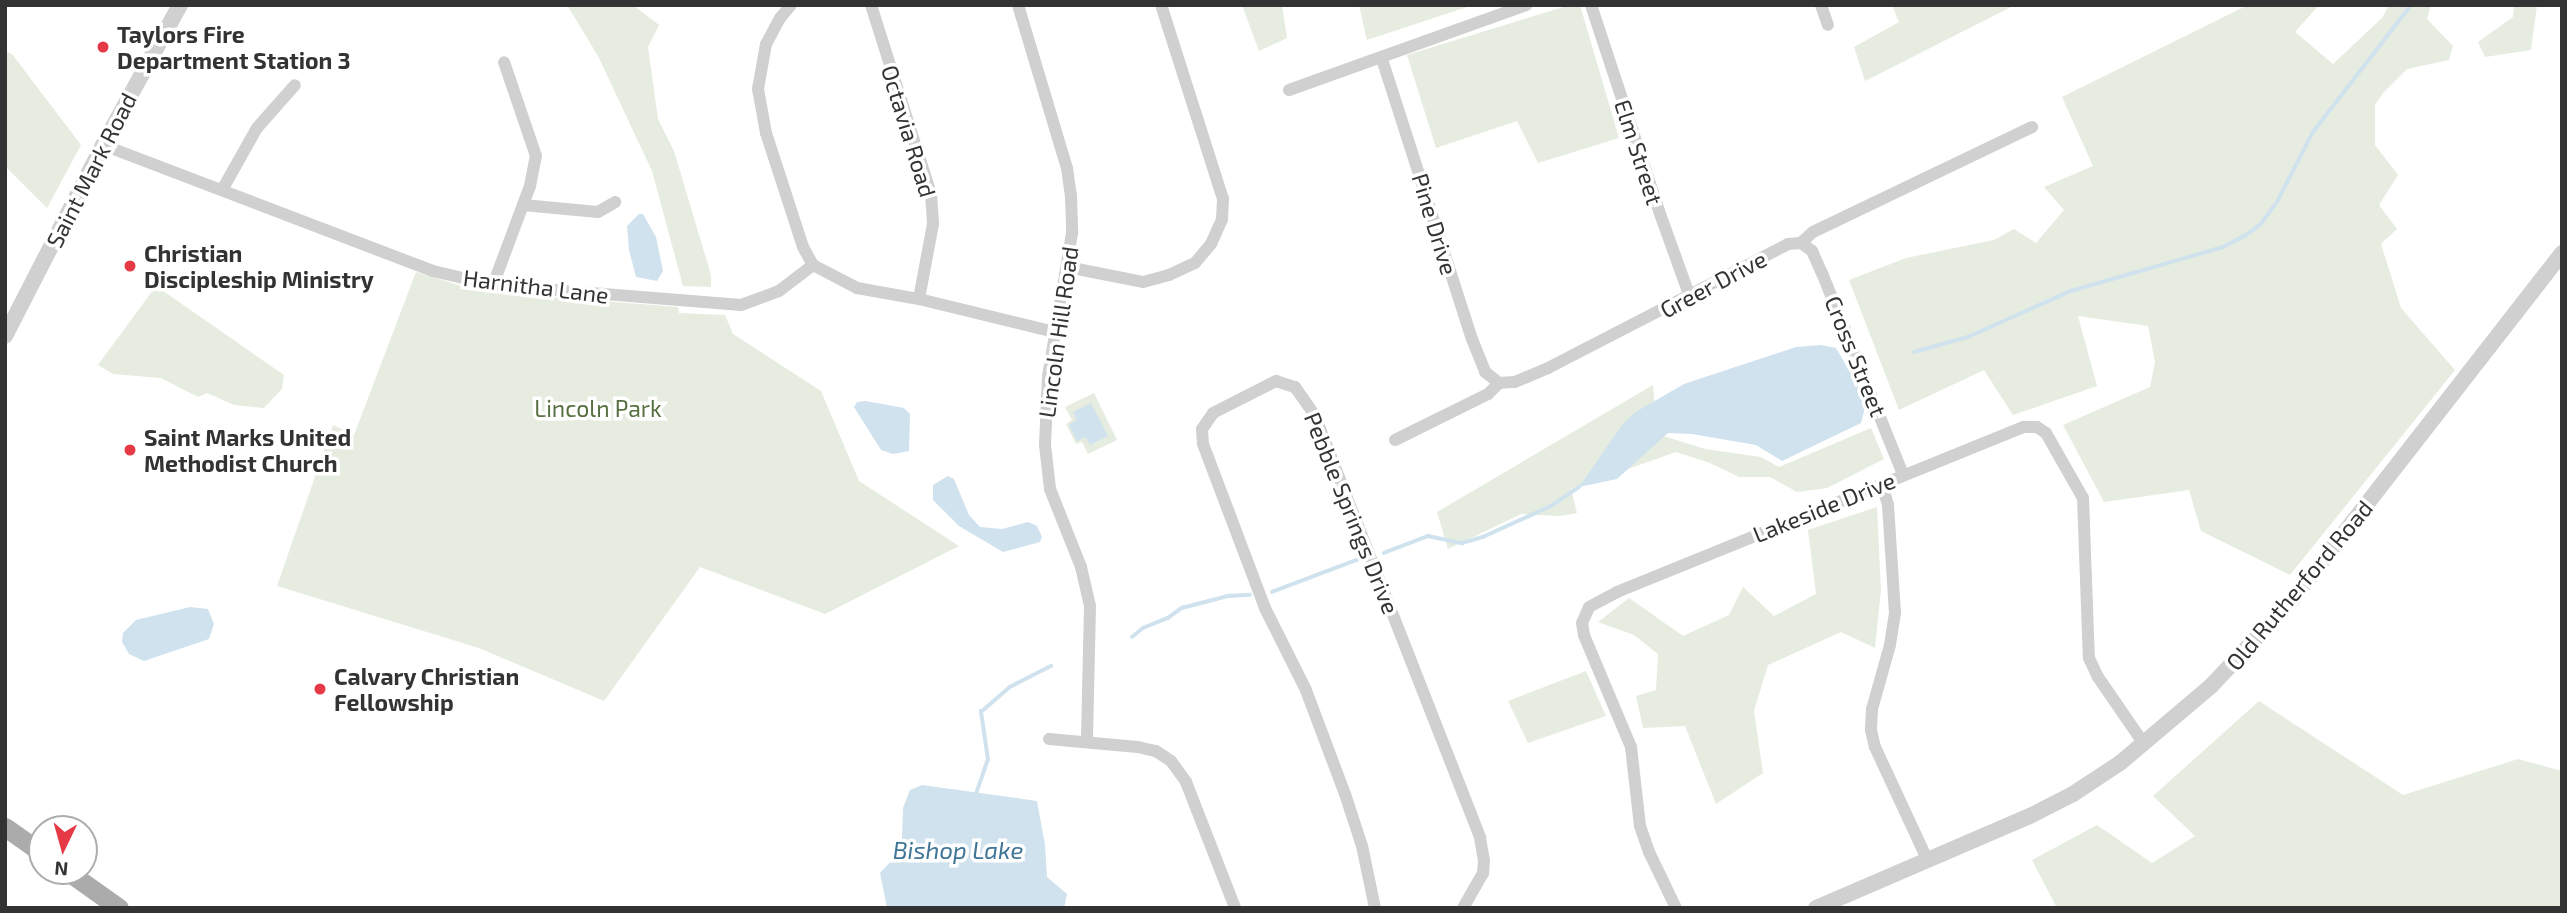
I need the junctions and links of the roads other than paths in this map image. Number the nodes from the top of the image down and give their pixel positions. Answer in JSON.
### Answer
{"nodes":[{"id":1,"x":180,"y":5,"type":"edge"},
{"id":2,"x":791,"y":5,"type":"edge"},
{"id":3,"x":871,"y":5,"type":"edge"},
{"id":4,"x":1018,"y":5,"type":"edge"},
{"id":5,"x":1161,"y":5,"type":"edge"},
{"id":6,"x":1526,"y":5,"type":"edge"},
{"id":7,"x":1591,"y":5,"type":"edge"},
{"id":8,"x":1821,"y":5,"type":"edge"},
{"id":9,"x":1828,"y":25,"type":"dead end"},
{"id":10,"x":1382,"y":59,"type":"junction"},
{"id":11,"x":504,"y":62,"type":"dead end"},
{"id":12,"x":295,"y":85,"type":"dead end"},
{"id":13,"x":1289,"y":90,"type":"dead end"},
{"id":14,"x":2032,"y":127,"type":"dead end"},
{"id":15,"x":103,"y":145,"type":"junction"},
{"id":16,"x":222,"y":190,"type":"junction"},
{"id":17,"x":615,"y":202,"type":"dead end"},
{"id":18,"x":523,"y":205,"type":"junction"},
{"id":19,"x":1801,"y":243,"type":"junction"},
{"id":20,"x":2562,"y":253,"type":"edge"},
{"id":21,"x":814,"y":265,"type":"junction"},
{"id":22,"x":1067,"y":267,"type":"junction"},
{"id":23,"x":493,"y":285,"type":"junction"},
{"id":24,"x":1690,"y":297,"type":"junction"},
{"id":25,"x":919,"y":299,"type":"junction"},
{"id":26,"x":1054,"y":332,"type":"junction"},
{"id":27,"x":5,"y":336,"type":"edge"},
{"id":28,"x":1499,"y":383,"type":"junction"},
{"id":29,"x":1395,"y":440,"type":"dead end"},
{"id":30,"x":1903,"y":475,"type":"junction"},
{"id":31,"x":1881,"y":484,"type":"junction"},
{"id":32,"x":1049,"y":739,"type":"dead end"},
{"id":33,"x":1087,"y":742,"type":"junction"},
{"id":34,"x":2144,"y":744,"type":"junction"},
{"id":35,"x":5,"y":827,"type":"edge"},
{"id":36,"x":28,"y":843,"type":"edge"},
{"id":37,"x":1927,"y":859,"type":"junction"},
{"id":38,"x":87,"y":885,"type":"edge"},
{"id":39,"x":1823,"y":906,"type":"edge"},
{"id":40,"x":119,"y":908,"type":"edge"},
{"id":41,"x":1235,"y":908,"type":"edge"},
{"id":42,"x":1375,"y":908,"type":"edge"},
{"id":43,"x":1463,"y":908,"type":"edge"},
{"id":44,"x":1676,"y":908,"type":"edge"}],
"edges":[{"from":1,"to":15,"type":"street","name":"Saint Mark Road"},
{"from":2,"to":21,"type":"street"},
{"from":3,"to":25,"type":"street","name":"Octavia Road"},
{"from":4,"to":22,"type":"street","name":"Lincoln Hill Road"},
{"from":5,"to":22,"type":"street"},
{"from":6,"to":10,"type":"street"},
{"from":7,"to":24,"type":"street","name":"Elm Street"},
{"from":8,"to":9,"type":"street"},
{"from":10,"to":13,"type":"street"},
{"from":10,"to":28,"type":"street","name":"Pine Drive"},
{"from":11,"to":18,"type":"street"},
{"from":12,"to":16,"type":"street"},
{"from":14,"to":19,"type":"street","name":"Greer Drive"},
{"from":15,"to":16,"type":"street","name":"Harnitha Lane"},
{"from":15,"to":27,"type":"street","name":"Saint Mark Road"},
{"from":16,"to":23,"type":"street","name":"Harnitha Lane"},
{"from":17,"to":18,"type":"street"},
{"from":18,"to":23,"type":"street"},
{"from":19,"to":24,"type":"street","name":"Greer Drive"},
{"from":19,"to":30,"type":"street","name":"Cross Street"},
{"from":20,"to":34,"type":"street","name":"Old Rutherford Road"},
{"from":21,"to":23,"type":"street","name":"Harnitha Lane"},
{"from":21,"to":25,"type":"street"},
{"from":22,"to":26,"type":"street","name":"Lincoln Hill Road"},
{"from":24,"to":28,"type":"street","name":"Greer Drive"},
{"from":25,"to":26,"type":"street"},
{"from":26,"to":33,"type":"street","name":"Lincoln Hill Road"},
{"from":28,"to":29,"type":"street","name":"Greer Drive"},
{"from":30,"to":31,"type":"street","name":"Lakeside Drive"},
{"from":30,"to":34,"type":"street","name":"Lakeside Drive"},
{"from":31,"to":37,"type":"street"},
{"from":31,"to":44,"type":"street","name":"Lakeside Drive"},
{"from":32,"to":33,"type":"street"},
{"from":33,"to":41,"type":"street"},
{"from":34,"to":37,"type":"street","name":"Old Rutherford Road"},
{"from":35,"to":36,"type":"main road"},
{"from":37,"to":39,"type":"street","name":"Old Rutherford Road"},
{"from":38,"to":40,"type":"main road"},
{"from":42,"to":43,"type":"street","name":"Pebble Springs Drive"}]}
